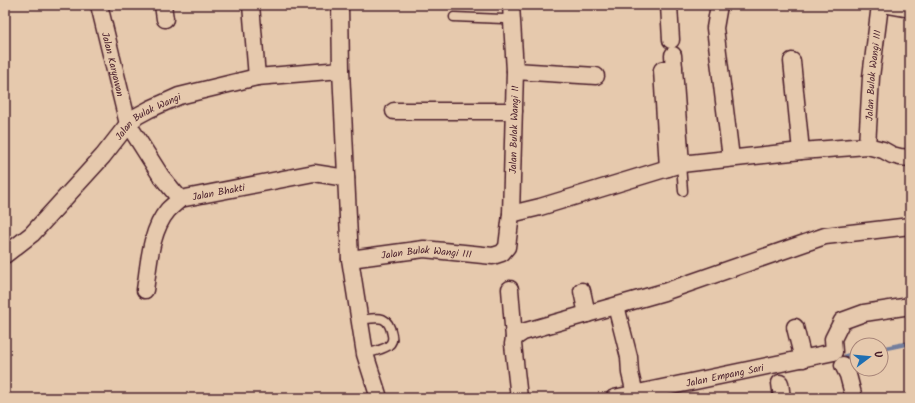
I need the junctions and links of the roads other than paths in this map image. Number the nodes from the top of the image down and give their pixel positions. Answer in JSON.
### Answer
{"nodes":[{"id":1,"x":99,"y":5,"type":"edge"},
{"id":2,"x":250,"y":5,"type":"edge"},
{"id":3,"x":340,"y":5,"type":"edge"},
{"id":4,"x":669,"y":5,"type":"edge"},
{"id":5,"x":719,"y":5,"type":"edge"},
{"id":6,"x":880,"y":5,"type":"edge"},
{"id":7,"x":888,"y":5,"type":"edge"},
{"id":8,"x":910,"y":9,"type":"edge"},
{"id":9,"x":512,"y":11,"type":"edge"},
{"id":10,"x":454,"y":17,"type":"dead end"},
{"id":11,"x":792,"y":60,"type":"dead end"},
{"id":12,"x":341,"y":70,"type":"junction"},
{"id":13,"x":515,"y":71,"type":"junction"},
{"id":14,"x":596,"y":76,"type":"dead end"},
{"id":15,"x":257,"y":77,"type":"junction"},
{"id":16,"x":394,"y":111,"type":"dead end"},
{"id":17,"x":514,"y":111,"type":"junction"},
{"id":18,"x":128,"y":124,"type":"junction"},
{"id":19,"x":867,"y":146,"type":"junction"},
{"id":20,"x":801,"y":151,"type":"junction"},
{"id":21,"x":731,"y":158,"type":"junction"},
{"id":22,"x":910,"y":158,"type":"edge"},
{"id":23,"x":675,"y":166,"type":"junction"},
{"id":24,"x":346,"y":178,"type":"junction"},
{"id":25,"x":683,"y":191,"type":"dead end"},
{"id":26,"x":180,"y":199,"type":"junction"},
{"id":27,"x":511,"y":214,"type":"junction"},
{"id":28,"x":910,"y":226,"type":"edge"},
{"id":29,"x":502,"y":253,"type":"joint"},
{"id":30,"x":5,"y":255,"type":"edge"},
{"id":31,"x":350,"y":259,"type":"junction"},
{"id":32,"x":510,"y":289,"type":"dead end"},
{"id":33,"x":145,"y":290,"type":"dead end"},
{"id":34,"x":582,"y":291,"type":"dead end"},
{"id":35,"x":616,"y":306,"type":"junction"},
{"id":36,"x":910,"y":306,"type":"edge"},
{"id":37,"x":587,"y":314,"type":"junction"},
{"id":38,"x":359,"y":320,"type":"junction"},
{"id":39,"x":795,"y":327,"type":"dead end"},
{"id":40,"x":514,"y":338,"type":"junction"},
{"id":41,"x":365,"y":354,"type":"junction"},
{"id":42,"x":803,"y":359,"type":"junction"},
{"id":43,"x":839,"y":359,"type":"junction"},
{"id":44,"x":635,"y":394,"type":"junction"},
{"id":45,"x":380,"y":398,"type":"edge"},
{"id":46,"x":519,"y":398,"type":"edge"},
{"id":47,"x":614,"y":398,"type":"edge"},
{"id":48,"x":854,"y":398,"type":"edge"}],
"edges":[{"from":1,"to":18,"type":"street","name":"Jalan Karyawan"},
{"from":2,"to":15,"type":"street"},
{"from":3,"to":12,"type":"street"},
{"from":4,"to":23,"type":"street"},
{"from":5,"to":21,"type":"street"},
{"from":6,"to":19,"type":"street","name":"Jalan Bulak Wangi III"},
{"from":7,"to":8,"type":"street"},
{"from":9,"to":10,"type":"lane"},
{"from":9,"to":13,"type":"street","name":"Jalan Bulak Wangi II"},
{"from":11,"to":20,"type":"street"},
{"from":12,"to":15,"type":"street","name":"Jalan Bulak Wangi"},
{"from":12,"to":24,"type":"street"},
{"from":13,"to":14,"type":"street"},
{"from":13,"to":17,"type":"street","name":"Jalan Bulak Wangi II"},
{"from":15,"to":18,"type":"street","name":"Jalan Bulak Wangi"},
{"from":16,"to":17,"type":"street"},
{"from":17,"to":27,"type":"street","name":"Jalan Bulak Wangi II"},
{"from":18,"to":26,"type":"street","name":"Jalan Bhakti"},
{"from":18,"to":30,"type":"street","name":"Jalan Bulak Wangi"},
{"from":19,"to":20,"type":"street"},
{"from":19,"to":22,"type":"street"},
{"from":20,"to":21,"type":"street"},
{"from":21,"to":23,"type":"street"},
{"from":23,"to":25,"type":"lane"},
{"from":23,"to":27,"type":"street"},
{"from":24,"to":26,"type":"street","name":"Jalan Bhakti"},
{"from":24,"to":31,"type":"street"},
{"from":26,"to":33,"type":"street"},
{"from":27,"to":29,"type":"street","name":"Jalan Bulak Wangi II"},
{"from":28,"to":35,"type":"street"},
{"from":29,"to":31,"type":"street","name":"Jalan Bulak Wangi III"},
{"from":31,"to":38,"type":"street"},
{"from":32,"to":40,"type":"street"},
{"from":34,"to":37,"type":"street"},
{"from":35,"to":37,"type":"street"},
{"from":35,"to":44,"type":"street"},
{"from":36,"to":43,"type":"street"},
{"from":37,"to":40,"type":"street"},
{"from":38,"to":41,"type":"street"},
{"from":38,"to":41,"type":"lane"},
{"from":39,"to":42,"type":"street"},
{"from":40,"to":46,"type":"street"},
{"from":41,"to":45,"type":"street"},
{"from":42,"to":43,"type":"street","name":"Jalan Empang Sari"},
{"from":42,"to":44,"type":"street","name":"Jalan Empang Sari"},
{"from":43,"to":48,"type":"street"},
{"from":44,"to":47,"type":"street","name":"Jalan Empang Sari"}]}
